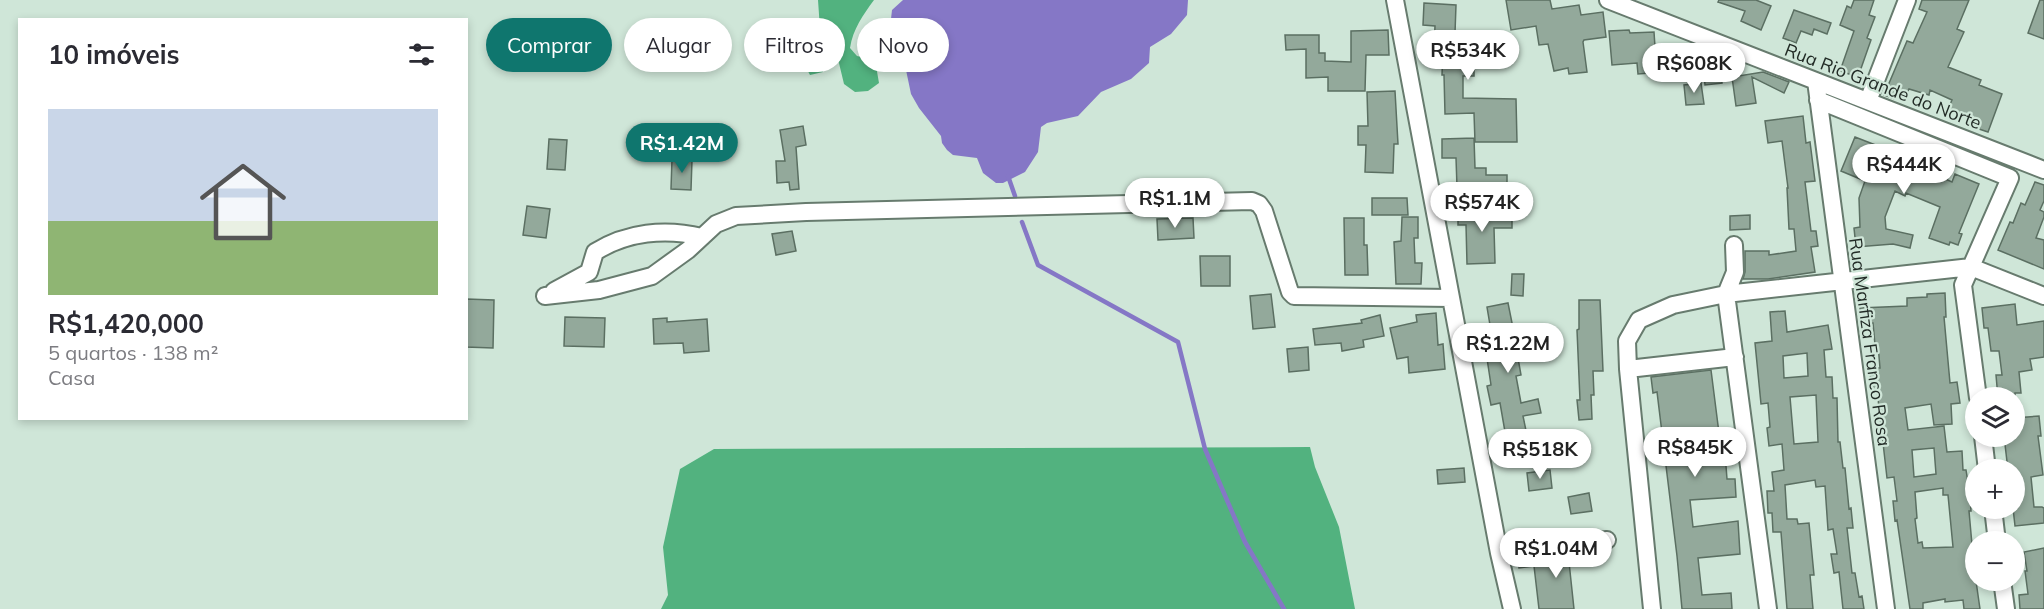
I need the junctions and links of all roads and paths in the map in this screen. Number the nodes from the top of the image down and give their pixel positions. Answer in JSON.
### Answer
{"nodes":[{"id":1,"x":1395,"y":0,"type":"edge"},
{"id":2,"x":1608,"y":0,"type":"edge"},
{"id":3,"x":1907,"y":0,"type":"edge"},
{"id":4,"x":1635,"y":5,"type":"edge"},
{"id":5,"x":1816,"y":81,"type":"junction"},
{"id":6,"x":1818,"y":100,"type":"junction"},
{"id":7,"x":1868,"y":101,"type":"junction"},
{"id":8,"x":2044,"y":170,"type":"edge"},
{"id":9,"x":702,"y":237,"type":"junction"},
{"id":10,"x":1734,"y":244,"type":"dead end"},
{"id":11,"x":1971,"y":267,"type":"junction"},
{"id":12,"x":1842,"y":280,"type":"junction"},
{"id":13,"x":1726,"y":294,"type":"junction"},
{"id":14,"x":2044,"y":296,"type":"edge"},
{"id":15,"x":1451,"y":298,"type":"junction"},
{"id":16,"x":1735,"y":357,"type":"junction"},
{"id":17,"x":1628,"y":369,"type":"junction"},
{"id":18,"x":1977,"y":387,"type":"edge"},
{"id":19,"x":1607,"y":540,"type":"dead end"},
{"id":20,"x":1499,"y":552,"type":"junction"},
{"id":21,"x":2004,"y":591,"type":"edge"},
{"id":22,"x":1512,"y":609,"type":"edge"},
{"id":23,"x":1652,"y":609,"type":"edge"},
{"id":24,"x":1768,"y":609,"type":"edge"},
{"id":25,"x":1886,"y":609,"type":"edge"},
{"id":26,"x":2006,"y":609,"type":"edge"}],
"edges":[{"from":1,"to":15,"type":"street"},
{"from":2,"to":4,"type":"street","name":"Rua Rio Grande do Norte"},
{"from":3,"to":7,"type":"street"},
{"from":4,"to":5,"type":"street","name":"Rua Rio Grande do Norte"},
{"from":5,"to":6,"type":"street","name":"Rua Marfiza Franco Rosa"},
{"from":5,"to":7,"type":"street","name":"Rua Rio Grande do Norte"},
{"from":6,"to":11,"type":"street"},
{"from":6,"to":12,"type":"street","name":"Rua Marfiza Franco Rosa"},
{"from":7,"to":8,"type":"street","name":"Rua Rio Grande do Norte"},
{"from":9,"to":9,"type":"street"},
{"from":9,"to":15,"type":"street"},
{"from":10,"to":13,"type":"street"},
{"from":11,"to":12,"type":"street"},
{"from":11,"to":14,"type":"street"},
{"from":11,"to":18,"type":"street"},
{"from":12,"to":13,"type":"street"},
{"from":12,"to":25,"type":"street","name":"Rua Marfiza Franco Rosa"},
{"from":13,"to":16,"type":"street"},
{"from":13,"to":17,"type":"street"},
{"from":15,"to":20,"type":"street"},
{"from":16,"to":17,"type":"street"},
{"from":16,"to":24,"type":"street"},
{"from":17,"to":23,"type":"street"},
{"from":19,"to":20,"type":"street"},
{"from":20,"to":22,"type":"street"},
{"from":21,"to":26,"type":"street"}]}
